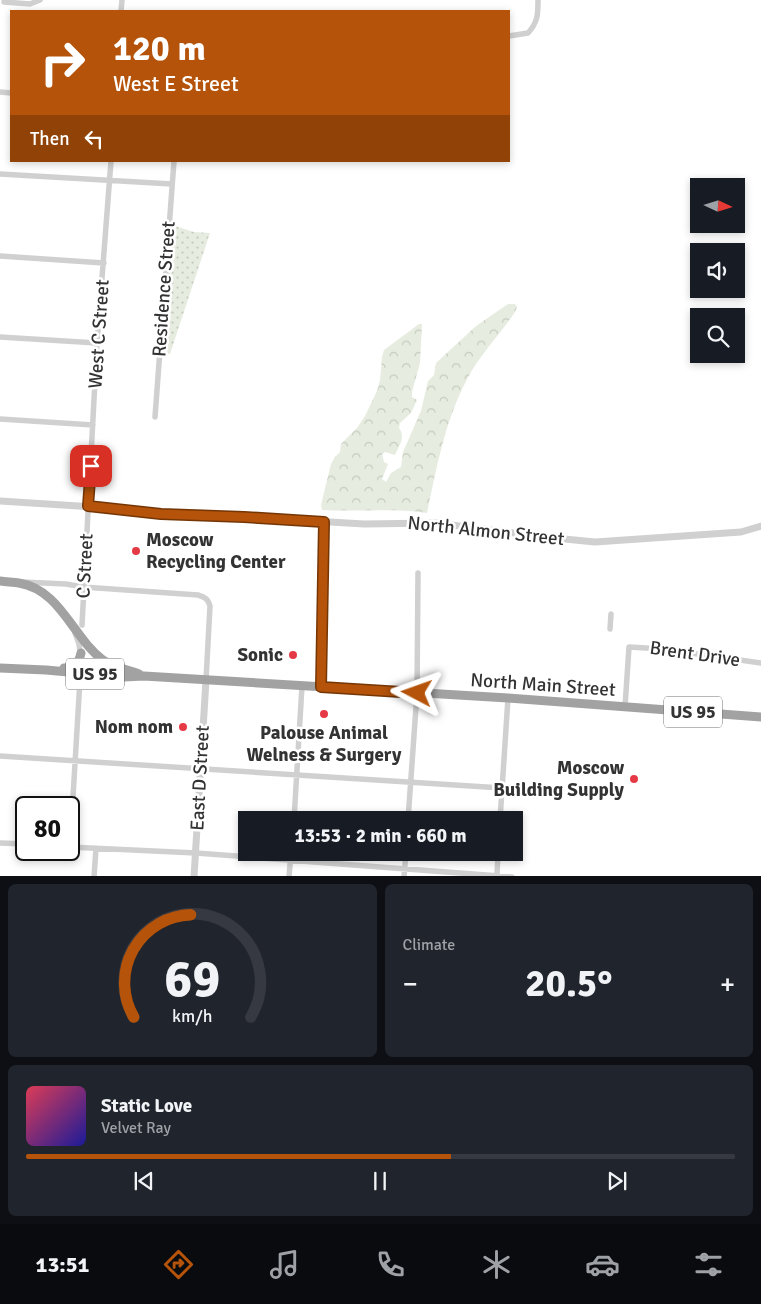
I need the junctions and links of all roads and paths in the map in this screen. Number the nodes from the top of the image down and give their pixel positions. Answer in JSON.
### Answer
{"nodes":[{"id":1,"x":40,"y":0,"type":"edge"},
{"id":2,"x":538,"y":0,"type":"edge"},
{"id":3,"x":4,"y":2,"type":"dead end"},
{"id":4,"x":510,"y":36,"type":"edge"},
{"id":5,"x":111,"y":162,"type":"edge"},
{"id":6,"x":174,"y":162,"type":"edge"},
{"id":7,"x":0,"y":174,"type":"edge"},
{"id":8,"x":110,"y":181,"type":"junction"},
{"id":9,"x":172,"y":184,"type":"junction"},
{"id":10,"x":0,"y":256,"type":"edge"},
{"id":11,"x":104,"y":264,"type":"junction"},
{"id":12,"x":0,"y":337,"type":"edge"},
{"id":13,"x":97,"y":343,"type":"junction"},
{"id":14,"x":155,"y":417,"type":"dead end"},
{"id":15,"x":0,"y":419,"type":"edge"},
{"id":16,"x":92,"y":425,"type":"junction"},
{"id":17,"x":0,"y":501,"type":"edge"},
{"id":18,"x":88,"y":506,"type":"junction"},
{"id":19,"x":324,"y":522,"type":"junction"},
{"id":20,"x":761,"y":526,"type":"edge"},
{"id":21,"x":418,"y":573,"type":"dead end"},
{"id":22,"x":0,"y":581,"type":"edge"},
{"id":23,"x":20,"y":583,"type":"junction"},
{"id":24,"x":83,"y":587,"type":"junction"},
{"id":25,"x":611,"y":614,"type":"dead end"},
{"id":26,"x":69,"y":619,"type":"junction"},
{"id":27,"x":82,"y":625,"type":"dead end"},
{"id":28,"x":610,"y":628,"type":"dead end"},
{"id":29,"x":81,"y":653,"type":"junction"},
{"id":30,"x":761,"y":663,"type":"edge"},
{"id":31,"x":3,"y":667,"type":"edge"},
{"id":32,"x":119,"y":668,"type":"junction"},
{"id":33,"x":46,"y":670,"type":"junction"},
{"id":34,"x":81,"y":670,"type":"junction"},
{"id":35,"x":144,"y":676,"type":"junction"},
{"id":36,"x":206,"y":680,"type":"junction"},
{"id":37,"x":302,"y":686,"type":"junction"},
{"id":38,"x":321,"y":687,"type":"junction"},
{"id":39,"x":417,"y":693,"type":"junction"},
{"id":40,"x":508,"y":698,"type":"junction"},
{"id":41,"x":625,"y":707,"type":"junction"},
{"id":42,"x":761,"y":717,"type":"edge"},
{"id":43,"x":0,"y":756,"type":"edge"},
{"id":44,"x":75,"y":761,"type":"junction"},
{"id":45,"x":201,"y":768,"type":"junction"},
{"id":46,"x":296,"y":774,"type":"junction"},
{"id":47,"x":411,"y":782,"type":"junction"},
{"id":48,"x":502,"y":788,"type":"junction"},
{"id":49,"x":73,"y":796,"type":"edge"},
{"id":50,"x":294,"y":811,"type":"edge"},
{"id":51,"x":409,"y":811,"type":"edge"},
{"id":52,"x":501,"y":811,"type":"edge"},
{"id":53,"x":0,"y":843,"type":"edge"},
{"id":54,"x":15,"y":844,"type":"edge"},
{"id":55,"x":80,"y":847,"type":"edge"},
{"id":56,"x":96,"y":848,"type":"junction"},
{"id":57,"x":196,"y":853,"type":"junction"},
{"id":58,"x":238,"y":856,"type":"edge"},
{"id":59,"x":290,"y":861,"type":"edge"},
{"id":60,"x":303,"y":861,"type":"edge"},
{"id":61,"x":405,"y":861,"type":"edge"},
{"id":62,"x":498,"y":861,"type":"edge"},
{"id":63,"x":404,"y":869,"type":"junction"},
{"id":64,"x":94,"y":876,"type":"edge"},
{"id":65,"x":194,"y":876,"type":"edge"},
{"id":66,"x":289,"y":876,"type":"edge"},
{"id":67,"x":404,"y":876,"type":"edge"},
{"id":68,"x":497,"y":876,"type":"edge"},
{"id":69,"x":512,"y":876,"type":"edge"}],
"edges":[{"from":1,"to":3,"type":"street"},
{"from":2,"to":4,"type":"street"},
{"from":5,"to":8,"type":"street","name":"West C Street"},
{"from":6,"to":9,"type":"street","name":"Residence Street"},
{"from":7,"to":8,"type":"street"},
{"from":8,"to":9,"type":"street"},
{"from":8,"to":11,"type":"street","name":"West C Street"},
{"from":9,"to":14,"type":"street","name":"Residence Street"},
{"from":10,"to":11,"type":"street"},
{"from":11,"to":13,"type":"street","name":"West C Street"},
{"from":12,"to":13,"type":"street"},
{"from":13,"to":16,"type":"street","name":"West C Street"},
{"from":15,"to":16,"type":"street"},
{"from":16,"to":18,"type":"street","name":"West C Street"},
{"from":17,"to":18,"type":"street","name":"North Almon Street"},
{"from":18,"to":19,"type":"street","name":"North Almon Street"},
{"from":18,"to":24,"type":"street","name":"C Street"},
{"from":19,"to":20,"type":"street","name":"North Almon Street"},
{"from":19,"to":38,"type":"street"},
{"from":21,"to":39,"type":"street"},
{"from":22,"to":23,"type":"highway","number":"US 95"},
{"from":23,"to":24,"type":"street"},
{"from":23,"to":26,"type":"highway","name":"North Main Street","number":"US 95"},
{"from":24,"to":27,"type":"street","name":"C Street"},
{"from":24,"to":36,"type":"street"},
{"from":25,"to":28,"type":"street"},
{"from":26,"to":29,"type":"street"},
{"from":26,"to":32,"type":"highway","name":"North Main Street","number":"US 95"},
{"from":29,"to":33,"type":"highway"},
{"from":29,"to":34,"type":"street"},
{"from":30,"to":41,"type":"street","name":"Brent Drive"},
{"from":31,"to":33,"type":"highway","name":"North Main Street","number":"US 95"},
{"from":32,"to":34,"type":"street","name":"North Main Street"},
{"from":32,"to":35,"type":"highway","name":"North Main Street","number":"US 95"},
{"from":33,"to":34,"type":"highway","name":"North Main Street","number":"US 95"},
{"from":34,"to":35,"type":"highway","name":"North Main Street","number":"US 95"},
{"from":34,"to":44,"type":"street"},
{"from":35,"to":36,"type":"highway","name":"North Main Street","number":"US 95"},
{"from":36,"to":37,"type":"highway","name":"North Main Street","number":"US 95"},
{"from":36,"to":45,"type":"street","name":"East D Street"},
{"from":37,"to":38,"type":"highway","name":"North Main Street","number":"US 95"},
{"from":37,"to":46,"type":"street"},
{"from":38,"to":39,"type":"highway","name":"North Main Street","number":"US 95"},
{"from":39,"to":40,"type":"highway","name":"North Main Street","number":"US 95"},
{"from":39,"to":47,"type":"street"},
{"from":40,"to":41,"type":"highway","name":"North Main Street","number":"US 95"},
{"from":40,"to":48,"type":"street"},
{"from":41,"to":42,"type":"highway","name":"North Main Street","number":"US 95"},
{"from":43,"to":44,"type":"street"},
{"from":44,"to":45,"type":"street"},
{"from":44,"to":49,"type":"street"},
{"from":45,"to":46,"type":"street"},
{"from":45,"to":57,"type":"street","name":"East D Street"},
{"from":46,"to":47,"type":"street"},
{"from":46,"to":50,"type":"street"},
{"from":47,"to":48,"type":"street"},
{"from":47,"to":51,"type":"street"},
{"from":48,"to":52,"type":"street"},
{"from":53,"to":54,"type":"street"},
{"from":55,"to":56,"type":"street"},
{"from":56,"to":57,"type":"street"},
{"from":56,"to":64,"type":"street"},
{"from":57,"to":58,"type":"street"},
{"from":57,"to":65,"type":"street","name":"East D Street"},
{"from":59,"to":66,"type":"street"},
{"from":60,"to":63,"type":"street"},
{"from":61,"to":63,"type":"street"},
{"from":62,"to":68,"type":"street"},
{"from":63,"to":67,"type":"street"},
{"from":63,"to":68,"type":"street"},
{"from":68,"to":69,"type":"street"}]}
